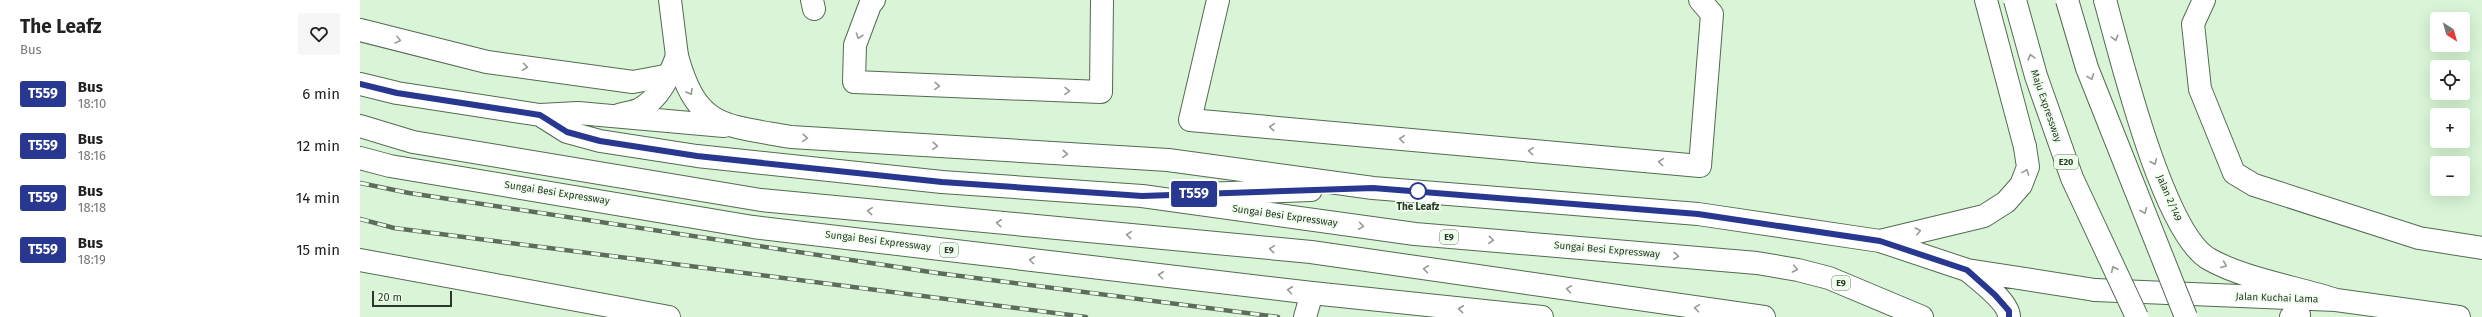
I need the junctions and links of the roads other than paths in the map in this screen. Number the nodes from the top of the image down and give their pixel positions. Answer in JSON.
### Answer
{"nodes":[{"id":1,"x":670,"y":0,"type":"edge"},
{"id":2,"x":874,"y":0,"type":"edge"},
{"id":3,"x":1102,"y":0,"type":"edge"},
{"id":4,"x":1218,"y":0,"type":"edge"},
{"id":5,"x":1700,"y":0,"type":"edge"},
{"id":6,"x":1986,"y":0,"type":"edge"},
{"id":7,"x":2015,"y":0,"type":"edge"},
{"id":8,"x":2067,"y":0,"type":"edge"},
{"id":9,"x":2106,"y":0,"type":"edge"},
{"id":10,"x":2204,"y":0,"type":"edge"},
{"id":11,"x":360,"y":30,"type":"edge"},
{"id":12,"x":674,"y":65,"type":"junction"},
{"id":13,"x":360,"y":84,"type":"edge"},
{"id":14,"x":540,"y":115,"type":"junction"},
{"id":15,"x":613,"y":117,"type":"junction"},
{"id":16,"x":360,"y":126,"type":"edge"},
{"id":17,"x":735,"y":127,"type":"junction"},
{"id":18,"x":360,"y":158,"type":"edge"},
{"id":19,"x":1373,"y":188,"type":"junction"},
{"id":20,"x":1142,"y":196,"type":"junction"},
{"id":21,"x":1880,"y":241,"type":"junction"},
{"id":22,"x":2482,"y":248,"type":"edge"},
{"id":23,"x":360,"y":260,"type":"edge"},
{"id":24,"x":1967,"y":270,"type":"junction"},
{"id":25,"x":1312,"y":293,"type":"junction"},
{"id":26,"x":2336,"y":300,"type":"junction"},
{"id":27,"x":2295,"y":316,"type":"edge"},
{"id":28,"x":665,"y":317,"type":"edge"},
{"id":29,"x":1305,"y":317,"type":"edge"},
{"id":30,"x":1542,"y":317,"type":"edge"},
{"id":31,"x":1764,"y":317,"type":"edge"},
{"id":32,"x":1922,"y":317,"type":"edge"},
{"id":33,"x":2009,"y":317,"type":"edge"},
{"id":34,"x":2137,"y":317,"type":"edge"},
{"id":35,"x":2186,"y":317,"type":"edge"},
{"id":36,"x":2459,"y":317,"type":"edge"}],
"edges":[{"from":1,"to":12,"type":"main road"},
{"from":2,"to":3,"type":"main road","one_way":true},
{"from":5,"to":4,"type":"main road","one_way":true},
{"from":21,"to":6,"type":"main road","one_way":true},
{"from":34,"to":7,"type":"main road","name":"Maju Expressway","number":"E20","one_way":true,"bridge":true},
{"from":8,"to":35,"type":"main road","one_way":true,"bridge":true},
{"from":9,"to":26,"type":"main road","name":"Jalan 2/149","one_way":true},
{"from":10,"to":22,"type":"main road"},
{"from":11,"to":12,"type":"main road","one_way":true},
{"from":12,"to":15,"type":"main road"},
{"from":12,"to":17,"type":"main road","one_way":true},
{"from":13,"to":14,"type":"main road","name":"Sungai Besi Expressway","number":"E9"},
{"from":14,"to":15,"type":"main road"},
{"from":14,"to":20,"type":"main road","name":"Sungai Besi Expressway","number":"E9"},
{"from":15,"to":17,"type":"main road"},
{"from":31,"to":16,"type":"main road","one_way":true},
{"from":17,"to":19,"type":"main road","one_way":true},
{"from":25,"to":18,"type":"main road","name":"Sungai Besi Expressway","number":"E9","one_way":true},
{"from":19,"to":20,"type":"main road"},
{"from":19,"to":21,"type":"main road"},
{"from":20,"to":32,"type":"main road","name":"Sungai Besi Expressway","number":"E9","one_way":true},
{"from":21,"to":24,"type":"main road"},
{"from":23,"to":28,"type":"main road"},
{"from":24,"to":26,"type":"main road","name":"Jalan Kuchai Lama"},
{"from":24,"to":33,"type":"main road"},
{"from":25,"to":29,"type":"main road"},
{"from":30,"to":25,"type":"main road","name":"Sungai Besi Expressway","number":"E9","one_way":true},
{"from":26,"to":27,"type":"main road"},
{"from":26,"to":36,"type":"main road","name":"Jalan Kuchai Lama"}]}
